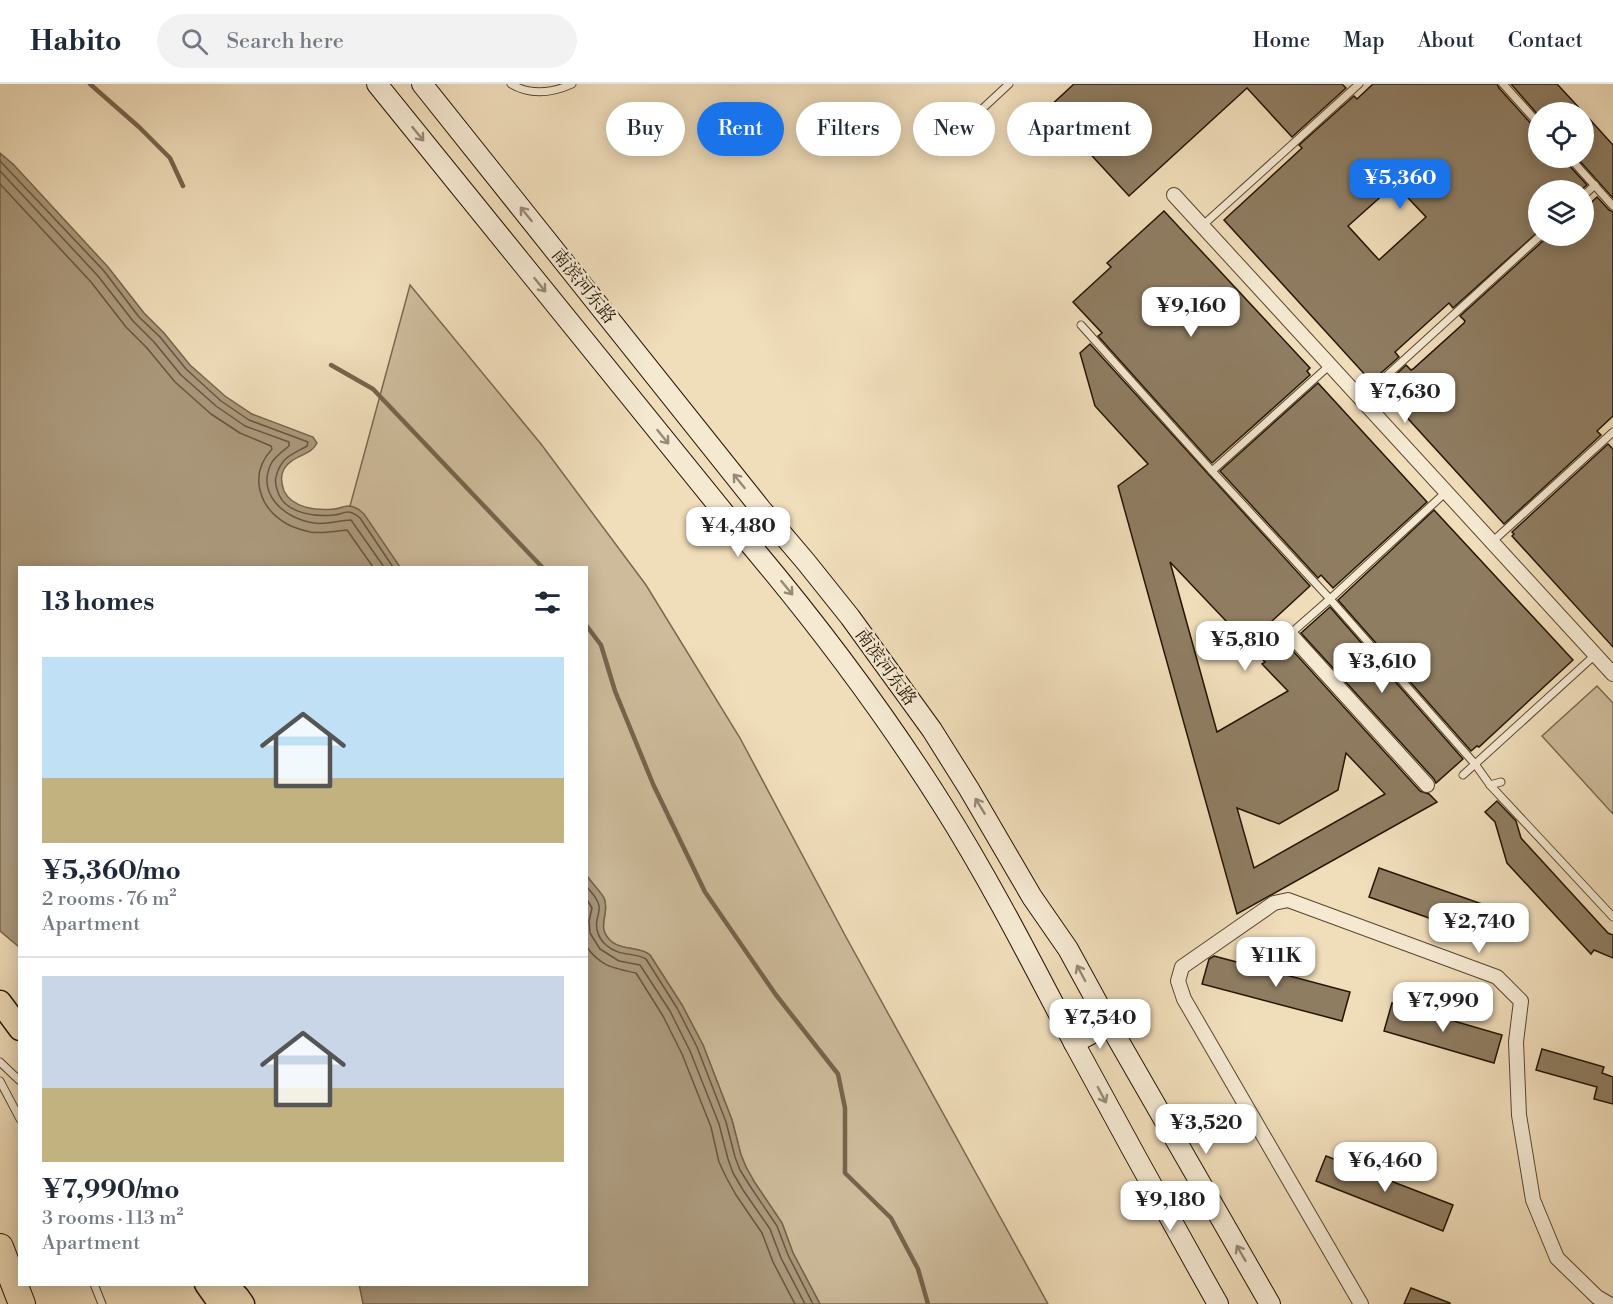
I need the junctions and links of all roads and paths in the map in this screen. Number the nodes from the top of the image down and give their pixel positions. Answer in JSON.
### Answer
{"nodes":[{"id":1,"x":422,"y":84,"type":"edge"},
{"id":2,"x":511,"y":84,"type":"edge"},
{"id":3,"x":572,"y":84,"type":"edge"},
{"id":4,"x":1009,"y":84,"type":"edge"},
{"id":5,"x":1359,"y":84,"type":"edge"},
{"id":6,"x":1503,"y":84,"type":"edge"},
{"id":7,"x":383,"y":85,"type":"edge"},
{"id":8,"x":990,"y":102,"type":"edge"},
{"id":9,"x":1528,"y":112,"type":"edge"},
{"id":10,"x":1579,"y":168,"type":"edge"},
{"id":11,"x":1595,"y":185,"type":"joint"},
{"id":12,"x":1174,"y":195,"type":"dead end"},
{"id":13,"x":1613,"y":206,"type":"edge"},
{"id":14,"x":1203,"y":226,"type":"junction"},
{"id":15,"x":1529,"y":246,"type":"edge"},
{"id":16,"x":1081,"y":325,"type":"dead end"},
{"id":17,"x":1330,"y":365,"type":"junction"},
{"id":18,"x":1361,"y":399,"type":"junction"},
{"id":19,"x":1613,"y":432,"type":"edge"},
{"id":20,"x":1212,"y":471,"type":"junction"},
{"id":21,"x":1446,"y":492,"type":"junction"},
{"id":22,"x":1492,"y":542,"type":"junction"},
{"id":23,"x":1330,"y":599,"type":"junction"},
{"id":24,"x":1290,"y":634,"type":"joint"},
{"id":25,"x":1595,"y":655,"type":"junction"},
{"id":26,"x":1613,"y":674,"type":"edge"},
{"id":27,"x":1475,"y":764,"type":"junction"},
{"id":28,"x":1463,"y":775,"type":"dead end"},
{"id":29,"x":1501,"y":782,"type":"dead end"},
{"id":30,"x":1427,"y":785,"type":"dead end"},
{"id":31,"x":1490,"y":785,"type":"junction"},
{"id":32,"x":1613,"y":917,"type":"edge"},
{"id":33,"x":0,"y":1002,"type":"edge"},
{"id":34,"x":1109,"y":1024,"type":"junction"},
{"id":35,"x":18,"y":1026,"type":"edge"},
{"id":36,"x":1074,"y":1043,"type":"junction"},
{"id":37,"x":0,"y":1062,"type":"edge"},
{"id":38,"x":18,"y":1079,"type":"edge"},
{"id":39,"x":0,"y":1081,"type":"edge"},
{"id":40,"x":18,"y":1115,"type":"edge"},
{"id":41,"x":1129,"y":1145,"type":"junction"},
{"id":42,"x":0,"y":1246,"type":"edge"},
{"id":43,"x":95,"y":1286,"type":"edge"},
{"id":44,"x":207,"y":1286,"type":"edge"},
{"id":45,"x":228,"y":1286,"type":"edge"},
{"id":46,"x":22,"y":1304,"type":"edge"},
{"id":47,"x":102,"y":1304,"type":"edge"},
{"id":48,"x":220,"y":1304,"type":"edge"},
{"id":49,"x":243,"y":1304,"type":"edge"},
{"id":50,"x":1218,"y":1304,"type":"edge"},
{"id":51,"x":1233,"y":1304,"type":"edge"},
{"id":52,"x":1270,"y":1304,"type":"edge"},
{"id":53,"x":1361,"y":1304,"type":"edge"},
{"id":54,"x":1609,"y":1304,"type":"edge"}],
"edges":[{"from":34,"to":1,"type":"main road","name":"南滨河东路","one_way":true},
{"from":2,"to":3,"type":"lane"},
{"from":4,"to":8,"type":"lane"},
{"from":5,"to":14,"type":"lane"},
{"from":6,"to":9,"type":"lane"},
{"from":7,"to":36,"type":"main road","name":"南滨河东路","one_way":true},
{"from":10,"to":11,"type":"lane"},
{"from":11,"to":13,"type":"lane"},
{"from":12,"to":14,"type":"street"},
{"from":14,"to":17,"type":"street"},
{"from":15,"to":18,"type":"lane"},
{"from":16,"to":20,"type":"lane"},
{"from":17,"to":18,"type":"street"},
{"from":17,"to":20,"type":"lane"},
{"from":18,"to":21,"type":"street"},
{"from":19,"to":22,"type":"lane"},
{"from":20,"to":23,"type":"lane"},
{"from":21,"to":22,"type":"street"},
{"from":21,"to":23,"type":"lane"},
{"from":22,"to":25,"type":"street"},
{"from":23,"to":24,"type":"lane"},
{"from":23,"to":27,"type":"lane"},
{"from":24,"to":30,"type":"street"},
{"from":25,"to":26,"type":"street"},
{"from":25,"to":27,"type":"lane"},
{"from":27,"to":28,"type":"lane"},
{"from":27,"to":31,"type":"lane"},
{"from":29,"to":31,"type":"lane"},
{"from":31,"to":32,"type":"lane"},
{"from":33,"to":35,"type":"main road"},
{"from":34,"to":36,"type":"main road"},
{"from":52,"to":34,"type":"main road","name":"南滨河东路","one_way":true},
{"from":36,"to":41,"type":"main road","name":"南滨河东路","one_way":true},
{"from":37,"to":38,"type":"lane"},
{"from":39,"to":40,"type":"lane"},
{"from":41,"to":50,"type":"main road","name":"南滨河东路"},
{"from":41,"to":51,"type":"main road"},
{"from":42,"to":46,"type":"highway"},
{"from":43,"to":47,"type":"lane"},
{"from":44,"to":48,"type":"main road"},
{"from":45,"to":49,"type":"main road"},
{"from":53,"to":54,"type":"street"}]}
